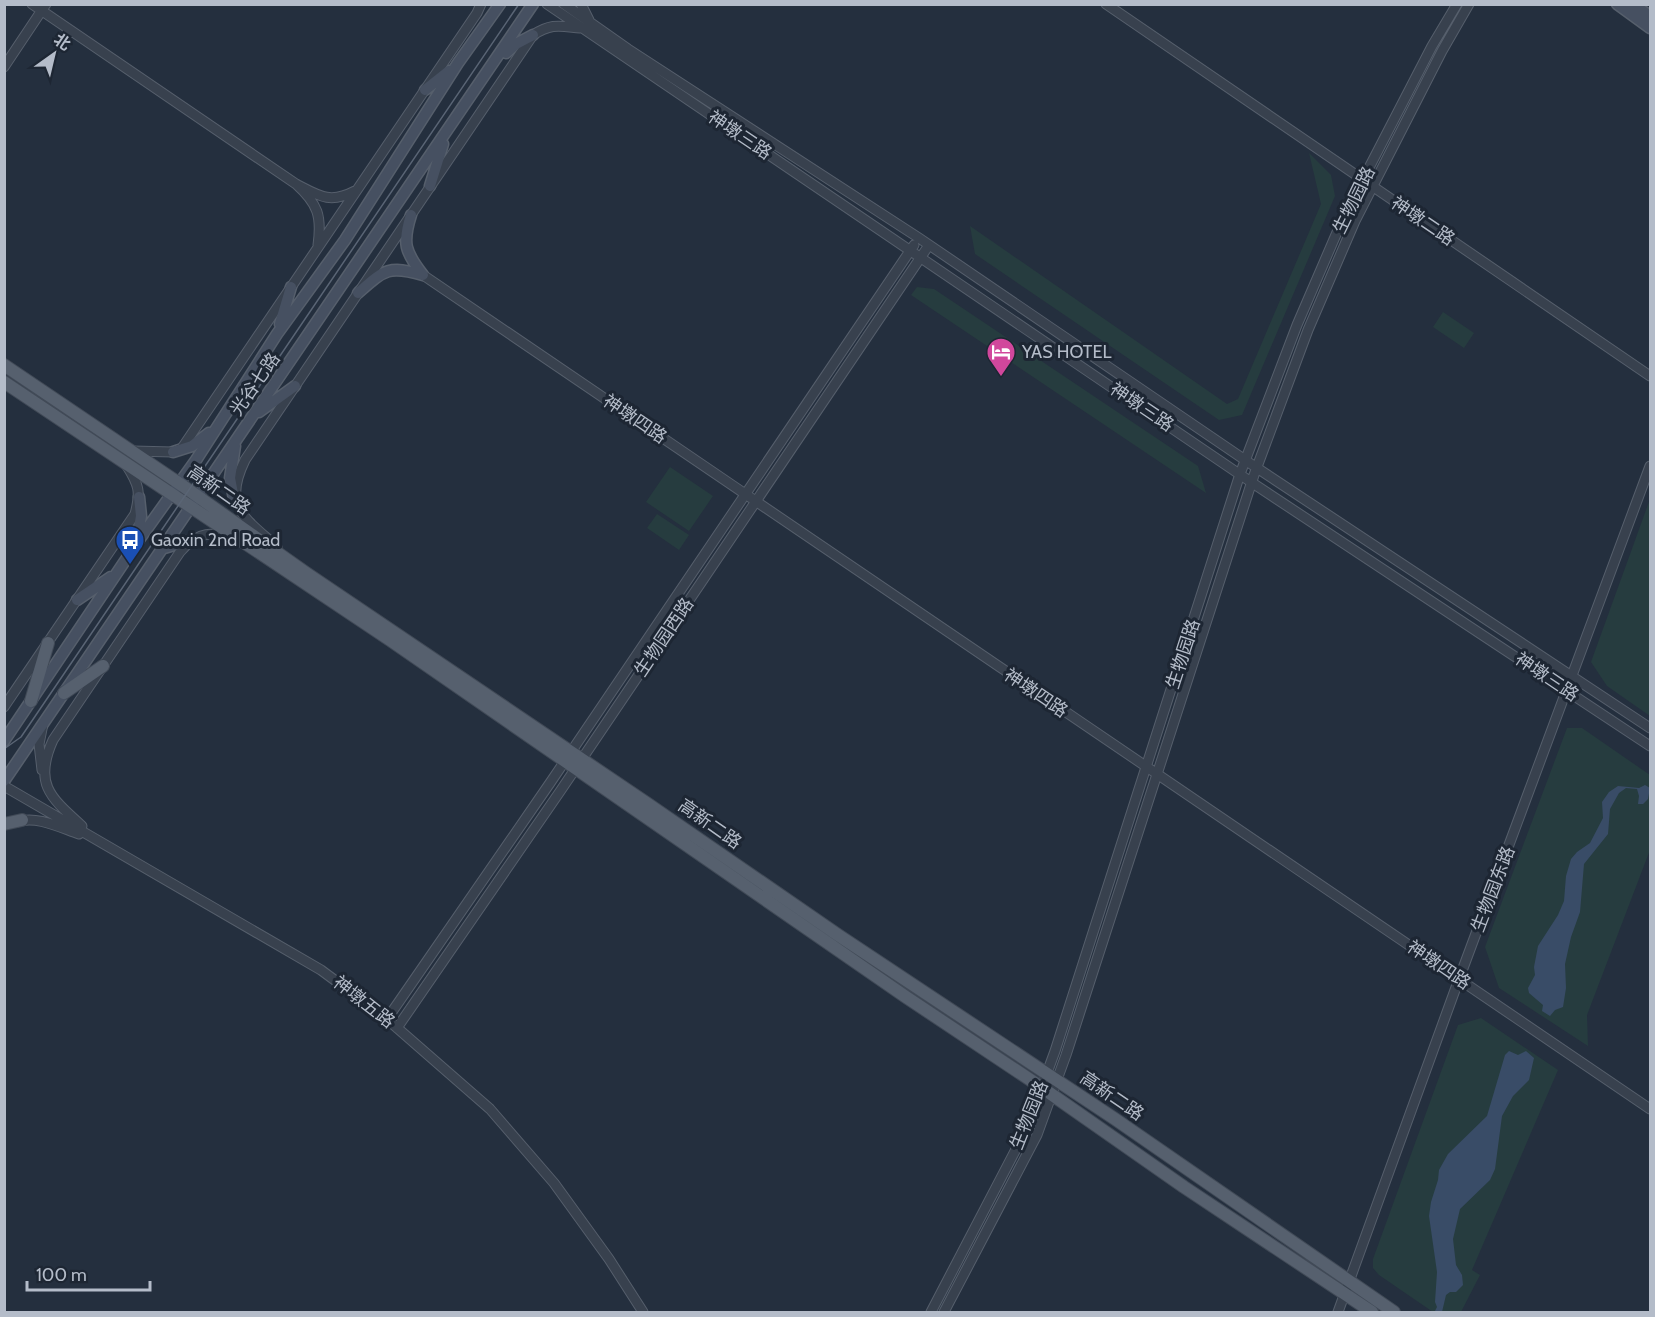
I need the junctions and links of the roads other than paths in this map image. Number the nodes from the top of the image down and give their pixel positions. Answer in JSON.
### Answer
{"nodes":[{"id":1,"x":32,"y":4,"type":"edge"},
{"id":2,"x":481,"y":4,"type":"edge"},
{"id":3,"x":491,"y":4,"type":"edge"},
{"id":4,"x":500,"y":4,"type":"edge"},
{"id":5,"x":534,"y":4,"type":"edge"},
{"id":6,"x":547,"y":4,"type":"edge"},
{"id":7,"x":564,"y":4,"type":"edge"},
{"id":8,"x":581,"y":4,"type":"edge"},
{"id":9,"x":1106,"y":4,"type":"edge"},
{"id":10,"x":1457,"y":4,"type":"edge"},
{"id":11,"x":1469,"y":4,"type":"edge"},
{"id":12,"x":1617,"y":4,"type":"edge"},
{"id":13,"x":1633,"y":4,"type":"edge"},
{"id":14,"x":44,"y":8,"type":"edge"},
{"id":15,"x":1650,"y":16,"type":"edge"},
{"id":16,"x":486,"y":23,"type":"junction"},
{"id":17,"x":590,"y":23,"type":"junction"},
{"id":18,"x":581,"y":28,"type":"junction"},
{"id":19,"x":1650,"y":28,"type":"edge"},
{"id":20,"x":533,"y":35,"type":"junction"},
{"id":21,"x":458,"y":63,"type":"junction"},
{"id":22,"x":494,"y":63,"type":"junction"},
{"id":23,"x":4,"y":67,"type":"edge"},
{"id":24,"x":425,"y":90,"type":"junction"},
{"id":25,"x":447,"y":133,"type":"junction"},
{"id":26,"x":1363,"y":180,"type":"junction"},
{"id":27,"x":296,"y":184,"type":"junction"},
{"id":28,"x":430,"y":186,"type":"junction"},
{"id":29,"x":1373,"y":187,"type":"junction"},
{"id":30,"x":357,"y":190,"type":"junction"},
{"id":31,"x":411,"y":214,"type":"junction"},
{"id":32,"x":919,"y":238,"type":"junction"},
{"id":33,"x":929,"y":245,"type":"junction"},
{"id":34,"x":318,"y":248,"type":"junction"},
{"id":35,"x":910,"y":250,"type":"junction"},
{"id":36,"x":921,"y":257,"type":"junction"},
{"id":37,"x":423,"y":275,"type":"junction"},
{"id":38,"x":291,"y":287,"type":"junction"},
{"id":39,"x":358,"y":293,"type":"junction"},
{"id":40,"x":277,"y":334,"type":"junction"},
{"id":41,"x":4,"y":365,"type":"edge"},
{"id":42,"x":1650,"y":376,"type":"edge"},
{"id":43,"x":4,"y":382,"type":"edge"},
{"id":44,"x":295,"y":386,"type":"junction"},
{"id":45,"x":252,"y":418,"type":"junction"},
{"id":46,"x":218,"y":424,"type":"junction"},
{"id":47,"x":237,"y":439,"type":"junction"},
{"id":48,"x":130,"y":451,"type":"junction"},
{"id":49,"x":173,"y":452,"type":"junction"},
{"id":50,"x":1246,"y":460,"type":"junction"},
{"id":51,"x":125,"y":464,"type":"junction"},
{"id":52,"x":1650,"y":466,"type":"edge"},
{"id":53,"x":1257,"y":467,"type":"junction"},
{"id":54,"x":1240,"y":474,"type":"junction"},
{"id":55,"x":1251,"y":482,"type":"junction"},
{"id":56,"x":179,"y":484,"type":"junction"},
{"id":57,"x":171,"y":495,"type":"junction"},
{"id":58,"x":745,"y":495,"type":"junction"},
{"id":59,"x":139,"y":497,"type":"junction"},
{"id":60,"x":197,"y":497,"type":"junction"},
{"id":61,"x":234,"y":499,"type":"junction"},
{"id":62,"x":756,"y":502,"type":"junction"},
{"id":63,"x":190,"y":507,"type":"junction"},
{"id":64,"x":191,"y":540,"type":"junction"},
{"id":65,"x":134,"y":548,"type":"junction"},
{"id":66,"x":161,"y":549,"type":"junction"},
{"id":67,"x":258,"y":553,"type":"junction"},
{"id":68,"x":306,"y":573,"type":"junction"},
{"id":69,"x":116,"y":574,"type":"junction"},
{"id":70,"x":77,"y":600,"type":"junction"},
{"id":71,"x":48,"y":643,"type":"junction"},
{"id":72,"x":103,"y":666,"type":"junction"},
{"id":73,"x":1573,"y":677,"type":"junction"},
{"id":74,"x":1567,"y":690,"type":"junction"},
{"id":75,"x":64,"y":693,"type":"junction"},
{"id":76,"x":31,"y":701,"type":"junction"},
{"id":77,"x":4,"y":707,"type":"edge"},
{"id":78,"x":22,"y":715,"type":"junction"},
{"id":79,"x":44,"y":723,"type":"junction"},
{"id":80,"x":1650,"y":728,"type":"edge"},
{"id":81,"x":4,"y":730,"type":"edge"},
{"id":82,"x":4,"y":741,"type":"edge"},
{"id":83,"x":1650,"y":746,"type":"edge"},
{"id":84,"x":568,"y":756,"type":"junction"},
{"id":85,"x":578,"y":764,"type":"junction"},
{"id":86,"x":1146,"y":768,"type":"junction"},
{"id":87,"x":1157,"y":775,"type":"junction"},
{"id":88,"x":4,"y":781,"type":"edge"},
{"id":89,"x":45,"y":781,"type":"junction"},
{"id":90,"x":4,"y":786,"type":"edge"},
{"id":91,"x":22,"y":820,"type":"joint"},
{"id":92,"x":4,"y":826,"type":"edge"},
{"id":93,"x":96,"y":839,"type":"junction"},
{"id":94,"x":1459,"y":979,"type":"junction"},
{"id":95,"x":387,"y":1019,"type":"junction"},
{"id":96,"x":397,"y":1028,"type":"junction"},
{"id":97,"x":1052,"y":1077,"type":"junction"},
{"id":98,"x":1046,"y":1090,"type":"junction"},
{"id":99,"x":1650,"y":1109,"type":"edge"},
{"id":100,"x":1350,"y":1281,"type":"junction"},
{"id":101,"x":1345,"y":1294,"type":"junction"},
{"id":102,"x":643,"y":1312,"type":"edge"},
{"id":103,"x":931,"y":1312,"type":"edge"},
{"id":104,"x":945,"y":1312,"type":"edge"},
{"id":105,"x":1338,"y":1312,"type":"edge"},
{"id":106,"x":1372,"y":1312,"type":"edge"},
{"id":107,"x":1394,"y":1312,"type":"edge"}],
"edges":[{"from":1,"to":14,"type":"street"},
{"from":2,"to":24,"type":"street"},
{"from":3,"to":16,"type":"main road"},
{"from":4,"to":16,"type":"main road","name":"光谷七路"},
{"from":5,"to":22,"type":"main road","name":"光谷七路"},
{"from":6,"to":18,"type":"street","name":"神墩三路"},
{"from":7,"to":17,"type":"street","name":"神墩三路"},
{"from":8,"to":17,"type":"street"},
{"from":9,"to":26,"type":"street","name":"神墩二路"},
{"from":10,"to":26,"type":"street","name":"生物园路"},
{"from":11,"to":29,"type":"street","name":"生物园路"},
{"from":12,"to":19,"type":"main road"},
{"from":13,"to":15,"type":"main road"},
{"from":14,"to":23,"type":"street"},
{"from":14,"to":27,"type":"street"},
{"from":16,"to":21,"type":"main road","name":"光谷七路"},
{"from":17,"to":32,"type":"street","name":"神墩三路"},
{"from":18,"to":20,"type":"street"},
{"from":18,"to":35,"type":"street","name":"神墩三路"},
{"from":20,"to":22,"type":"main road"},
{"from":20,"to":28,"type":"street"},
{"from":21,"to":24,"type":"main road"},
{"from":21,"to":40,"type":"main road","name":"光谷七路"},
{"from":22,"to":25,"type":"main road","name":"光谷七路"},
{"from":24,"to":30,"type":"street"},
{"from":25,"to":28,"type":"main road"},
{"from":25,"to":45,"type":"main road","name":"光谷七路"},
{"from":26,"to":29,"type":"street","name":"神墩二路"},
{"from":26,"to":50,"type":"street","name":"生物园路"},
{"from":27,"to":30,"type":"street"},
{"from":27,"to":34,"type":"street"},
{"from":28,"to":31,"type":"street"},
{"from":29,"to":42,"type":"street","name":"神墩二路"},
{"from":29,"to":53,"type":"street","name":"生物园路"},
{"from":30,"to":34,"type":"street"},
{"from":31,"to":37,"type":"main road"},
{"from":31,"to":39,"type":"street"},
{"from":32,"to":33,"type":"street","name":"神墩三路"},
{"from":32,"to":35,"type":"street","name":"生物园西路"},
{"from":33,"to":36,"type":"street","name":"生物园西路"},
{"from":33,"to":50,"type":"street","name":"神墩三路"},
{"from":34,"to":38,"type":"street"},
{"from":35,"to":36,"type":"street","name":"神墩三路"},
{"from":35,"to":58,"type":"street","name":"生物园西路"},
{"from":36,"to":54,"type":"street","name":"神墩三路"},
{"from":36,"to":62,"type":"street","name":"生物园西路"},
{"from":37,"to":39,"type":"main road"},
{"from":37,"to":58,"type":"street","name":"神墩四路"},
{"from":38,"to":40,"type":"main road"},
{"from":38,"to":49,"type":"street"},
{"from":39,"to":44,"type":"street"},
{"from":40,"to":46,"type":"main road","name":"光谷七路"},
{"from":41,"to":48,"type":"main road","name":"高新二路"},
{"from":43,"to":51,"type":"main road","name":"高新二路"},
{"from":44,"to":45,"type":"main road"},
{"from":44,"to":61,"type":"street"},
{"from":45,"to":47,"type":"main road","name":"光谷七路"},
{"from":46,"to":49,"type":"main road"},
{"from":46,"to":56,"type":"main road","name":"光谷七路"},
{"from":47,"to":60,"type":"main road","name":"光谷七路"},
{"from":47,"to":61,"type":"main road"},
{"from":48,"to":49,"type":"street"},
{"from":48,"to":56,"type":"main road","name":"高新二路"},
{"from":50,"to":53,"type":"street","name":"神墩三路"},
{"from":50,"to":54,"type":"street","name":"生物园路"},
{"from":51,"to":57,"type":"main road","name":"高新二路"},
{"from":51,"to":59,"type":"street"},
{"from":52,"to":73,"type":"street","name":"生物园东路"},
{"from":53,"to":55,"type":"street","name":"生物园路"},
{"from":53,"to":73,"type":"street","name":"神墩三路"},
{"from":54,"to":55,"type":"street","name":"神墩三路"},
{"from":54,"to":86,"type":"street","name":"生物园路"},
{"from":55,"to":74,"type":"street","name":"神墩三路"},
{"from":55,"to":87,"type":"street","name":"生物园路"},
{"from":56,"to":57,"type":"main road","name":"光谷七路"},
{"from":56,"to":60,"type":"main road","name":"高新二路"},
{"from":57,"to":63,"type":"main road","name":"高新二路"},
{"from":57,"to":65,"type":"main road","name":"光谷七路"},
{"from":58,"to":62,"type":"street","name":"神墩四路"},
{"from":58,"to":84,"type":"street","name":"生物园西路"},
{"from":59,"to":65,"type":"main road"},
{"from":59,"to":70,"type":"street"},
{"from":60,"to":63,"type":"main road","name":"光谷七路"},
{"from":60,"to":68,"type":"main road","name":"高新二路"},
{"from":61,"to":68,"type":"street"},
{"from":62,"to":85,"type":"street","name":"生物园西路"},
{"from":62,"to":86,"type":"street","name":"神墩四路"},
{"from":63,"to":66,"type":"main road","name":"光谷七路"},
{"from":63,"to":67,"type":"main road","name":"高新二路"},
{"from":64,"to":66,"type":"main road"},
{"from":64,"to":67,"type":"street"},
{"from":64,"to":72,"type":"street"},
{"from":65,"to":69,"type":"main road","name":"光谷七路"},
{"from":66,"to":75,"type":"main road","name":"光谷七路"},
{"from":67,"to":84,"type":"main road","name":"高新二路"},
{"from":68,"to":84,"type":"main road","name":"高新二路"},
{"from":69,"to":70,"type":"main road"},
{"from":69,"to":76,"type":"main road","name":"光谷七路"},
{"from":70,"to":71,"type":"street"},
{"from":71,"to":76,"type":"main road"},
{"from":71,"to":77,"type":"street"},
{"from":72,"to":75,"type":"main road"},
{"from":72,"to":89,"type":"street"},
{"from":73,"to":74,"type":"street","name":"生物园东路"},
{"from":73,"to":80,"type":"street","name":"神墩三路"},
{"from":74,"to":83,"type":"street","name":"神墩三路"},
{"from":74,"to":94,"type":"street","name":"生物园东路"},
{"from":75,"to":79,"type":"main road","name":"光谷七路"},
{"from":76,"to":78,"type":"main road","name":"光谷七路"},
{"from":78,"to":81,"type":"street"},
{"from":78,"to":82,"type":"main road","name":"光谷七路"},
{"from":79,"to":88,"type":"main road","name":"光谷七路"},
{"from":79,"to":89,"type":"street"},
{"from":84,"to":85,"type":"main road","name":"高新二路"},
{"from":84,"to":95,"type":"street","name":"生物园西路"},
{"from":85,"to":96,"type":"street","name":"生物园西路"},
{"from":85,"to":97,"type":"main road","name":"高新二路"},
{"from":85,"to":98,"type":"main road","name":"高新二路"},
{"from":86,"to":87,"type":"street","name":"神墩四路"},
{"from":86,"to":97,"type":"street","name":"生物园路"},
{"from":87,"to":94,"type":"street","name":"神墩四路"},
{"from":87,"to":97,"type":"street","name":"生物园路"},
{"from":89,"to":93,"type":"street"},
{"from":90,"to":93,"type":"street","name":"神墩五路"},
{"from":91,"to":92,"type":"main road"},
{"from":91,"to":93,"type":"street"},
{"from":93,"to":95,"type":"street","name":"神墩五路"},
{"from":94,"to":99,"type":"street","name":"神墩四路"},
{"from":94,"to":100,"type":"street","name":"生物园东路"},
{"from":95,"to":96,"type":"street","name":"神墩五路"},
{"from":96,"to":102,"type":"street","name":"神墩五路"},
{"from":97,"to":98,"type":"street","name":"生物园路"},
{"from":97,"to":100,"type":"main road","name":"高新二路"},
{"from":98,"to":101,"type":"main road","name":"高新二路"},
{"from":98,"to":103,"type":"street","name":"生物园路"},
{"from":98,"to":104,"type":"street","name":"生物园路"},
{"from":100,"to":101,"type":"street","name":"生物园东路"},
{"from":100,"to":107,"type":"main road","name":"高新二路"},
{"from":101,"to":105,"type":"street","name":"生物园东路"},
{"from":101,"to":106,"type":"main road","name":"高新二路"}]}
